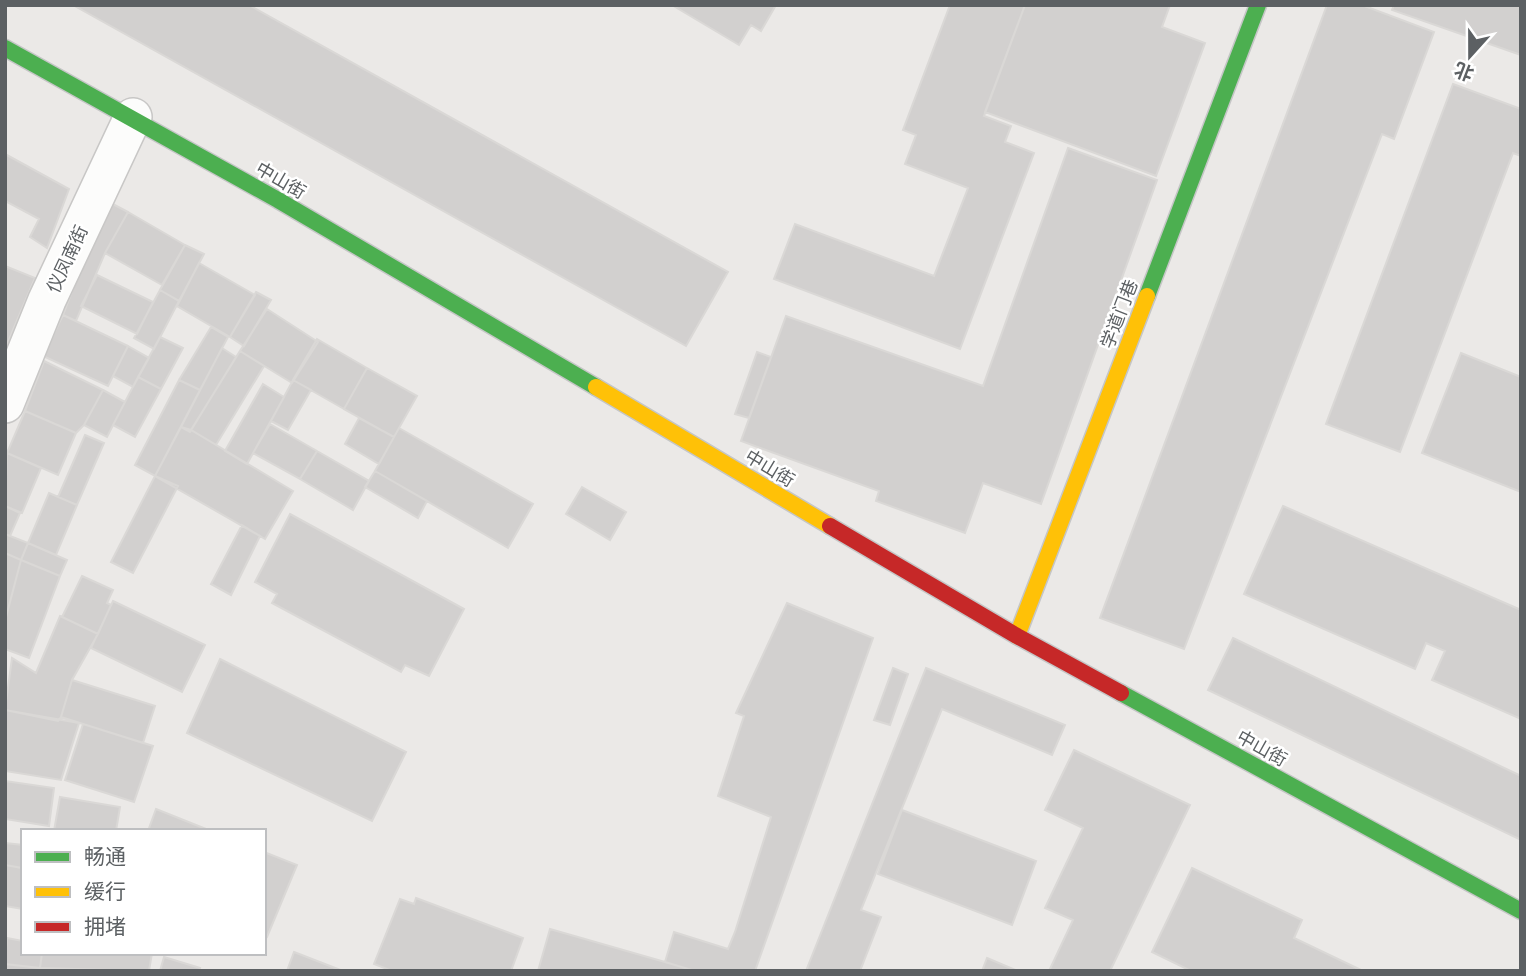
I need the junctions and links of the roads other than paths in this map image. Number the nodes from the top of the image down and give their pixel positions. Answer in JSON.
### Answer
{"nodes":[{"id":1,"x":1258,"y":5,"type":"edge"},
{"id":2,"x":5,"y":48,"type":"edge"},
{"id":3,"x":133,"y":117,"type":"junction"},
{"id":4,"x":5,"y":404,"type":"edge"},
{"id":5,"x":1017,"y":636,"type":"junction"},
{"id":6,"x":1521,"y":911,"type":"edge"}],
"edges":[{"from":1,"to":5,"type":"street","name":"学道门巷"},
{"from":2,"to":3,"type":"street","name":"中山街"},
{"from":3,"to":4,"type":"street","name":"仪凤南街"},
{"from":3,"to":5,"type":"street","name":"中山街"},
{"from":5,"to":6,"type":"street","name":"中山街"}]}
